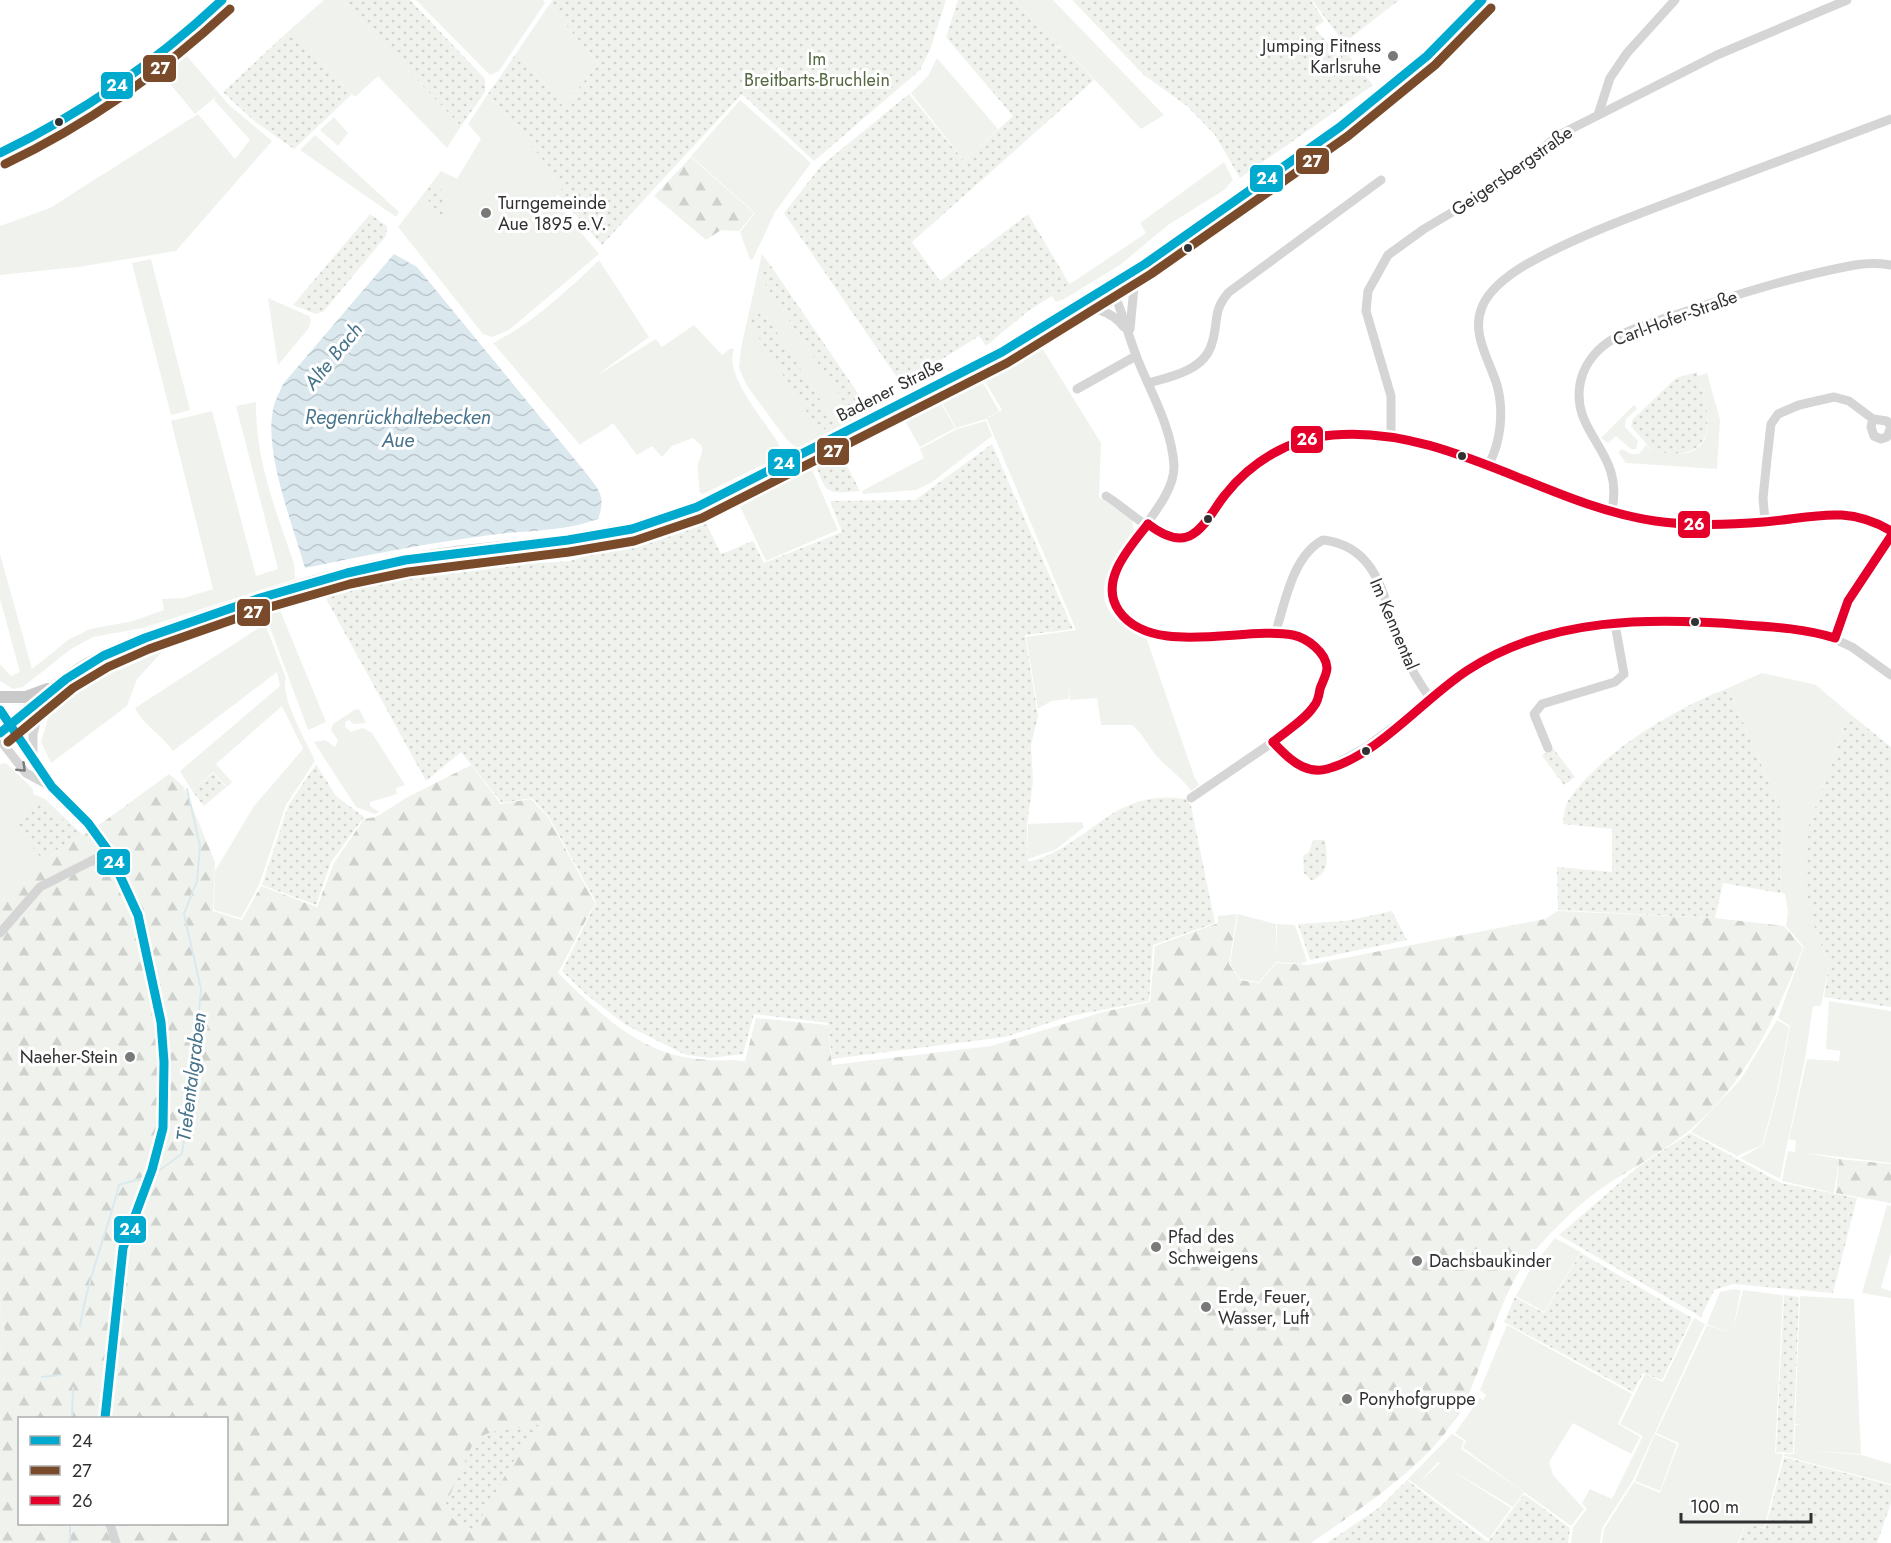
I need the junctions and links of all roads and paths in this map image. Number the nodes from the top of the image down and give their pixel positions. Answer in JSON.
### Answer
{"nodes":[{"id":1,"x":205,"y":0,"type":"edge"},
{"id":2,"x":222,"y":0,"type":"edge"},
{"id":3,"x":1482,"y":0,"type":"edge"},
{"id":4,"x":1675,"y":0,"type":"edge"},
{"id":5,"x":1847,"y":0,"type":"edge"},
{"id":6,"x":213,"y":9,"type":"junction"},
{"id":7,"x":1607,"y":90,"type":"junction"},
{"id":8,"x":1624,"y":102,"type":"junction"},
{"id":9,"x":1598,"y":116,"type":"junction"},
{"id":10,"x":1891,"y":119,"type":"edge"},
{"id":11,"x":0,"y":153,"type":"edge"},
{"id":12,"x":1381,"y":180,"type":"dead end"},
{"id":13,"x":1145,"y":264,"type":"junction"},
{"id":14,"x":1891,"y":265,"type":"edge"},
{"id":15,"x":1111,"y":285,"type":"junction"},
{"id":16,"x":1073,"y":309,"type":"junction"},
{"id":17,"x":1129,"y":334,"type":"junction"},
{"id":18,"x":1136,"y":356,"type":"junction"},
{"id":19,"x":1148,"y":383,"type":"junction"},
{"id":20,"x":1077,"y":389,"type":"dead end"},
{"id":21,"x":1873,"y":419,"type":"dead end"},
{"id":22,"x":1390,"y":437,"type":"junction"},
{"id":23,"x":1489,"y":465,"type":"junction"},
{"id":24,"x":1106,"y":496,"type":"dead end"},
{"id":25,"x":1611,"y":513,"type":"junction"},
{"id":26,"x":1765,"y":522,"type":"junction"},
{"id":27,"x":1148,"y":524,"type":"junction"},
{"id":28,"x":1891,"y":531,"type":"edge"},
{"id":29,"x":1891,"y":536,"type":"edge"},
{"id":30,"x":1616,"y":624,"type":"junction"},
{"id":31,"x":1275,"y":634,"type":"junction"},
{"id":32,"x":1835,"y":638,"type":"junction"},
{"id":33,"x":1891,"y":675,"type":"edge"},
{"id":34,"x":58,"y":685,"type":"junction"},
{"id":35,"x":0,"y":697,"type":"edge"},
{"id":36,"x":1430,"y":698,"type":"junction"},
{"id":37,"x":42,"y":699,"type":"junction"},
{"id":38,"x":0,"y":710,"type":"edge"},
{"id":39,"x":5,"y":729,"type":"edge"},
{"id":40,"x":0,"y":740,"type":"edge"},
{"id":41,"x":1273,"y":742,"type":"junction"},
{"id":42,"x":1548,"y":748,"type":"dead end"},
{"id":43,"x":33,"y":760,"type":"junction"},
{"id":44,"x":52,"y":787,"type":"junction"},
{"id":45,"x":1191,"y":798,"type":"dead end"},
{"id":46,"x":110,"y":852,"type":"junction"},
{"id":47,"x":0,"y":933,"type":"edge"},
{"id":48,"x":105,"y":1417,"type":"edge"},
{"id":49,"x":110,"y":1525,"type":"edge"},
{"id":50,"x":116,"y":1543,"type":"edge"}],
"edges":[{"from":1,"to":6,"type":"street"},
{"from":2,"to":6,"type":"street"},
{"from":3,"to":13,"type":"main road","name":"Badener Straße"},
{"from":4,"to":7,"type":"street"},
{"from":5,"to":8,"type":"street","name":"Geigersbergstraße"},
{"from":6,"to":11,"type":"street"},
{"from":7,"to":8,"type":"street"},
{"from":7,"to":9,"type":"street"},
{"from":8,"to":9,"type":"street","name":"Geigersbergstraße"},
{"from":9,"to":22,"type":"street","name":"Geigersbergstraße"},
{"from":10,"to":23,"type":"street"},
{"from":12,"to":19,"type":"street"},
{"from":13,"to":15,"type":"main road","name":"Badener Straße"},
{"from":13,"to":17,"type":"street"},
{"from":14,"to":25,"type":"street","name":"Carl-Hofer-Straße"},
{"from":15,"to":16,"type":"main road","name":"Badener Straße"},
{"from":15,"to":17,"type":"street"},
{"from":16,"to":17,"type":"street"},
{"from":16,"to":34,"type":"main road","name":"Badener Straße"},
{"from":17,"to":18,"type":"street"},
{"from":18,"to":19,"type":"street"},
{"from":18,"to":20,"type":"street"},
{"from":19,"to":27,"type":"street"},
{"from":21,"to":26,"type":"street"},
{"from":22,"to":23,"type":"street"},
{"from":22,"to":27,"type":"street"},
{"from":23,"to":25,"type":"street"},
{"from":24,"to":27,"type":"street"},
{"from":25,"to":26,"type":"street"},
{"from":26,"to":28,"type":"street"},
{"from":27,"to":31,"type":"street"},
{"from":29,"to":32,"type":"street"},
{"from":30,"to":32,"type":"street"},
{"from":30,"to":36,"type":"street"},
{"from":30,"to":42,"type":"street"},
{"from":31,"to":36,"type":"street","name":"Im Kennental"},
{"from":31,"to":41,"type":"street"},
{"from":32,"to":33,"type":"street"},
{"from":34,"to":35,"type":"main road","name":"Badener Straße"},
{"from":34,"to":37,"type":"main road","name":"Badener Straße"},
{"from":36,"to":41,"type":"street"},
{"from":37,"to":39,"type":"main road","name":"Badener Straße"},
{"from":37,"to":43,"type":"street"},
{"from":38,"to":39,"type":"main road"},
{"from":39,"to":43,"type":"street"},
{"from":40,"to":44,"type":"street","one_way":true},
{"from":41,"to":45,"type":"street"},
{"from":43,"to":44,"type":"street"},
{"from":44,"to":46,"type":"street"},
{"from":46,"to":47,"type":"street"},
{"from":46,"to":48,"type":"street"},
{"from":49,"to":50,"type":"street"}]}
